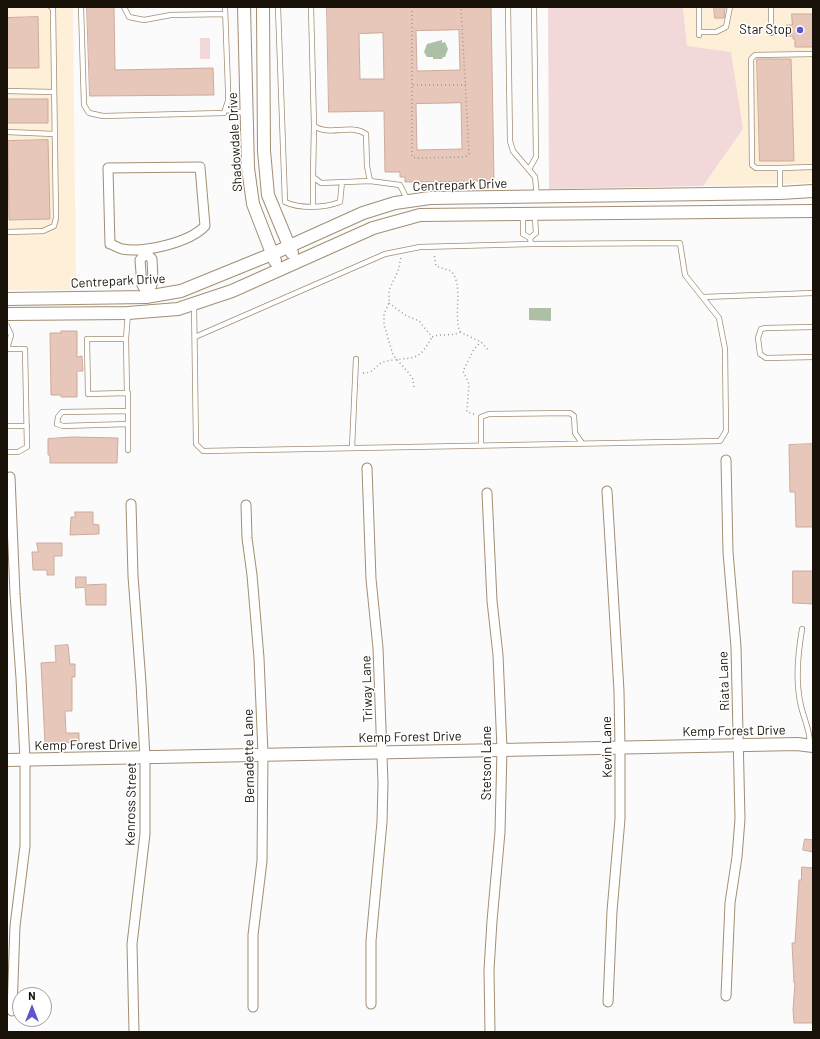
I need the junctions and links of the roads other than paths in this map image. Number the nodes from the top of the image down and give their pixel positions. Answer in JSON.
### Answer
{"nodes":[{"id":1,"x":51,"y":7,"type":"edge"},
{"id":2,"x":80,"y":7,"type":"edge"},
{"id":3,"x":124,"y":7,"type":"edge"},
{"id":4,"x":225,"y":7,"type":"edge"},
{"id":5,"x":244,"y":7,"type":"edge"},
{"id":6,"x":263,"y":7,"type":"edge"},
{"id":7,"x":278,"y":7,"type":"edge"},
{"id":8,"x":311,"y":7,"type":"edge"},
{"id":9,"x":508,"y":7,"type":"edge"},
{"id":10,"x":534,"y":7,"type":"edge"},
{"id":11,"x":698,"y":7,"type":"edge"},
{"id":12,"x":730,"y":7,"type":"edge"},
{"id":13,"x":771,"y":7,"type":"edge"},
{"id":14,"x":226,"y":14,"type":"junction"},
{"id":15,"x":771,"y":33,"type":"dead end"},
{"id":16,"x":813,"y":54,"type":"edge"},
{"id":17,"x":7,"y":92,"type":"edge"},
{"id":18,"x":53,"y":92,"type":"junction"},
{"id":19,"x":226,"y":110,"type":"junction"},
{"id":20,"x":246,"y":113,"type":"junction"},
{"id":21,"x":264,"y":113,"type":"junction"},
{"id":22,"x":314,"y":126,"type":"junction"},
{"id":23,"x":7,"y":132,"type":"edge"},
{"id":24,"x":54,"y":134,"type":"junction"},
{"id":25,"x":813,"y":167,"type":"edge"},
{"id":26,"x":780,"y":168,"type":"junction"},
{"id":27,"x":529,"y":169,"type":"junction"},
{"id":28,"x":313,"y":177,"type":"junction"},
{"id":29,"x":370,"y":181,"type":"junction"},
{"id":30,"x":342,"y":182,"type":"junction"},
{"id":31,"x":813,"y":190,"type":"edge"},
{"id":32,"x":780,"y":193,"type":"junction"},
{"id":33,"x":656,"y":195,"type":"junction"},
{"id":34,"x":533,"y":196,"type":"junction"},
{"id":35,"x":408,"y":201,"type":"junction"},
{"id":36,"x":313,"y":206,"type":"junction"},
{"id":37,"x":781,"y":211,"type":"junction"},
{"id":38,"x":813,"y":211,"type":"edge"},
{"id":39,"x":657,"y":212,"type":"junction"},
{"id":40,"x":530,"y":215,"type":"junction"},
{"id":41,"x":410,"y":218,"type":"junction"},
{"id":42,"x":7,"y":232,"type":"edge"},
{"id":43,"x":530,"y":238,"type":"junction"},
{"id":44,"x":531,"y":244,"type":"junction"},
{"id":45,"x":288,"y":247,"type":"junction"},
{"id":46,"x":146,"y":251,"type":"junction"},
{"id":47,"x":272,"y":254,"type":"junction"},
{"id":48,"x":297,"y":262,"type":"junction"},
{"id":49,"x":279,"y":270,"type":"junction"},
{"id":50,"x":813,"y":293,"type":"edge"},
{"id":51,"x":146,"y":294,"type":"junction"},
{"id":52,"x":703,"y":297,"type":"junction"},
{"id":53,"x":7,"y":299,"type":"edge"},
{"id":54,"x":194,"y":304,"type":"junction"},
{"id":55,"x":149,"y":311,"type":"junction"},
{"id":56,"x":128,"y":313,"type":"junction"},
{"id":57,"x":7,"y":314,"type":"edge"},
{"id":58,"x":7,"y":326,"type":"edge"},
{"id":59,"x":813,"y":327,"type":"edge"},
{"id":60,"x":195,"y":337,"type":"junction"},
{"id":61,"x":126,"y":339,"type":"junction"},
{"id":62,"x":7,"y":349,"type":"edge"},
{"id":63,"x":813,"y":357,"type":"edge"},
{"id":64,"x":356,"y":359,"type":"dead end"},
{"id":65,"x":127,"y":393,"type":"junction"},
{"id":66,"x":128,"y":411,"type":"junction"},
{"id":67,"x":128,"y":424,"type":"junction"},
{"id":68,"x":7,"y":426,"type":"edge"},
{"id":69,"x":27,"y":426,"type":"junction"},
{"id":70,"x":582,"y":443,"type":"junction"},
{"id":71,"x":481,"y":445,"type":"junction"},
{"id":72,"x":352,"y":448,"type":"junction"},
{"id":73,"x":128,"y":450,"type":"dead end"},
{"id":74,"x":7,"y":452,"type":"edge"},
{"id":75,"x":726,"y":460,"type":"dead end"},
{"id":76,"x":367,"y":468,"type":"dead end"},
{"id":77,"x":10,"y":477,"type":"dead end"},
{"id":78,"x":606,"y":491,"type":"dead end"},
{"id":79,"x":487,"y":493,"type":"dead end"},
{"id":80,"x":131,"y":504,"type":"dead end"},
{"id":81,"x":246,"y":505,"type":"dead end"},
{"id":82,"x":802,"y":629,"type":"dead end"},
{"id":83,"x":738,"y":745,"type":"junction"},
{"id":84,"x":812,"y":746,"type":"edge"},
{"id":85,"x":620,"y":747,"type":"junction"},
{"id":86,"x":502,"y":749,"type":"junction"},
{"id":87,"x":382,"y":752,"type":"junction"},
{"id":88,"x":263,"y":754,"type":"junction"},
{"id":89,"x":145,"y":758,"type":"junction"},
{"id":90,"x":7,"y":760,"type":"edge"},
{"id":91,"x":25,"y":760,"type":"junction"},
{"id":92,"x":13,"y":987,"type":"edge"},
{"id":93,"x":726,"y":996,"type":"dead end"},
{"id":94,"x":608,"y":1002,"type":"dead end"},
{"id":95,"x":371,"y":1004,"type":"dead end"},
{"id":96,"x":253,"y":1007,"type":"dead end"},
{"id":97,"x":134,"y":1032,"type":"edge"},
{"id":98,"x":490,"y":1032,"type":"edge"}],
"edges":[{"from":1,"to":18,"type":"lane"},
{"from":2,"to":19,"type":"lane"},
{"from":3,"to":14,"type":"lane"},
{"from":4,"to":14,"type":"lane"},
{"from":5,"to":20,"type":"street","name":"Shadowdale Drive"},
{"from":6,"to":21,"type":"street"},
{"from":7,"to":36,"type":"lane"},
{"from":8,"to":22,"type":"lane"},
{"from":9,"to":27,"type":"lane"},
{"from":10,"to":27,"type":"lane"},
{"from":11,"to":12,"type":"lane"},
{"from":13,"to":15,"type":"lane"},
{"from":14,"to":19,"type":"lane"},
{"from":16,"to":26,"type":"lane"},
{"from":17,"to":18,"type":"lane"},
{"from":18,"to":24,"type":"lane"},
{"from":19,"to":20,"type":"lane"},
{"from":20,"to":21,"type":"street"},
{"from":20,"to":47,"type":"street","name":"Shadowdale Drive"},
{"from":21,"to":45,"type":"street"},
{"from":22,"to":28,"type":"lane"},
{"from":22,"to":29,"type":"lane"},
{"from":23,"to":24,"type":"lane"},
{"from":24,"to":42,"type":"lane"},
{"from":25,"to":26,"type":"lane"},
{"from":26,"to":32,"type":"lane"},
{"from":27,"to":34,"type":"lane"},
{"from":28,"to":30,"type":"lane"},
{"from":28,"to":36,"type":"lane"},
{"from":29,"to":30,"type":"lane"},
{"from":29,"to":35,"type":"lane"},
{"from":30,"to":36,"type":"lane"},
{"from":31,"to":32,"type":"street","name":"Centrepark Drive"},
{"from":32,"to":33,"type":"street","name":"Centrepark Drive"},
{"from":32,"to":37,"type":"street"},
{"from":33,"to":34,"type":"street","name":"Centrepark Drive"},
{"from":33,"to":39,"type":"street"},
{"from":34,"to":35,"type":"street","name":"Centrepark Drive"},
{"from":34,"to":40,"type":"street"},
{"from":35,"to":41,"type":"street"},
{"from":35,"to":45,"type":"street","name":"Centrepark Drive"},
{"from":37,"to":38,"type":"street"},
{"from":37,"to":39,"type":"street"},
{"from":39,"to":40,"type":"street"},
{"from":40,"to":41,"type":"street"},
{"from":40,"to":43,"type":"lane"},
{"from":40,"to":43,"type":"lane"},
{"from":41,"to":48,"type":"street"},
{"from":43,"to":44,"type":"lane"},
{"from":44,"to":52,"type":"lane"},
{"from":44,"to":60,"type":"lane"},
{"from":45,"to":47,"type":"street","name":"Centrepark Drive"},
{"from":45,"to":48,"type":"street"},
{"from":46,"to":46,"type":"street"},
{"from":46,"to":51,"type":"street"},
{"from":47,"to":49,"type":"street","name":"Shadowdale Drive"},
{"from":47,"to":51,"type":"street","name":"Centrepark Drive"},
{"from":48,"to":49,"type":"street"},
{"from":49,"to":54,"type":"street"},
{"from":50,"to":52,"type":"lane"},
{"from":51,"to":53,"type":"street","name":"Centrepark Drive"},
{"from":51,"to":55,"type":"street"},
{"from":52,"to":70,"type":"lane"},
{"from":54,"to":55,"type":"street"},
{"from":54,"to":60,"type":"lane"},
{"from":55,"to":56,"type":"street"},
{"from":56,"to":57,"type":"street"},
{"from":56,"to":61,"type":"lane"},
{"from":58,"to":62,"type":"lane"},
{"from":59,"to":63,"type":"lane"},
{"from":60,"to":72,"type":"lane"},
{"from":61,"to":65,"type":"lane"},
{"from":61,"to":65,"type":"lane"},
{"from":62,"to":69,"type":"lane"},
{"from":64,"to":72,"type":"lane"},
{"from":65,"to":66,"type":"lane"},
{"from":66,"to":67,"type":"lane"},
{"from":66,"to":67,"type":"lane"},
{"from":67,"to":73,"type":"lane"},
{"from":68,"to":69,"type":"lane"},
{"from":69,"to":74,"type":"lane"},
{"from":70,"to":71,"type":"lane"},
{"from":70,"to":71,"type":"lane"},
{"from":71,"to":72,"type":"lane"},
{"from":75,"to":83,"type":"street","name":"Riata Lane"},
{"from":76,"to":87,"type":"street","name":"Triway Lane"},
{"from":77,"to":91,"type":"street"},
{"from":78,"to":85,"type":"street","name":"Kevin Lane"},
{"from":79,"to":86,"type":"street","name":"Stetson Lane"},
{"from":80,"to":89,"type":"street","name":"Kenross Street"},
{"from":81,"to":88,"type":"street","name":"Bernadette Lane"},
{"from":82,"to":84,"type":"lane"},
{"from":83,"to":84,"type":"street","name":"Kemp Forest Drive"},
{"from":83,"to":85,"type":"street","name":"Kemp Forest Drive"},
{"from":83,"to":93,"type":"street","name":"Riata Lane"},
{"from":85,"to":86,"type":"street","name":"Kemp Forest Drive"},
{"from":85,"to":94,"type":"street","name":"Kevin Lane"},
{"from":86,"to":87,"type":"street","name":"Kemp Forest Drive"},
{"from":86,"to":98,"type":"street","name":"Stetson Lane"},
{"from":87,"to":88,"type":"street","name":"Kemp Forest Drive"},
{"from":87,"to":95,"type":"street","name":"Triway Lane"},
{"from":88,"to":89,"type":"street","name":"Kemp Forest Drive"},
{"from":88,"to":96,"type":"street","name":"Bernadette Lane"},
{"from":89,"to":91,"type":"street","name":"Kemp Forest Drive"},
{"from":89,"to":97,"type":"street","name":"Kenross Street"},
{"from":90,"to":91,"type":"street","name":"Kemp Forest Drive"},
{"from":91,"to":92,"type":"street"}]}
